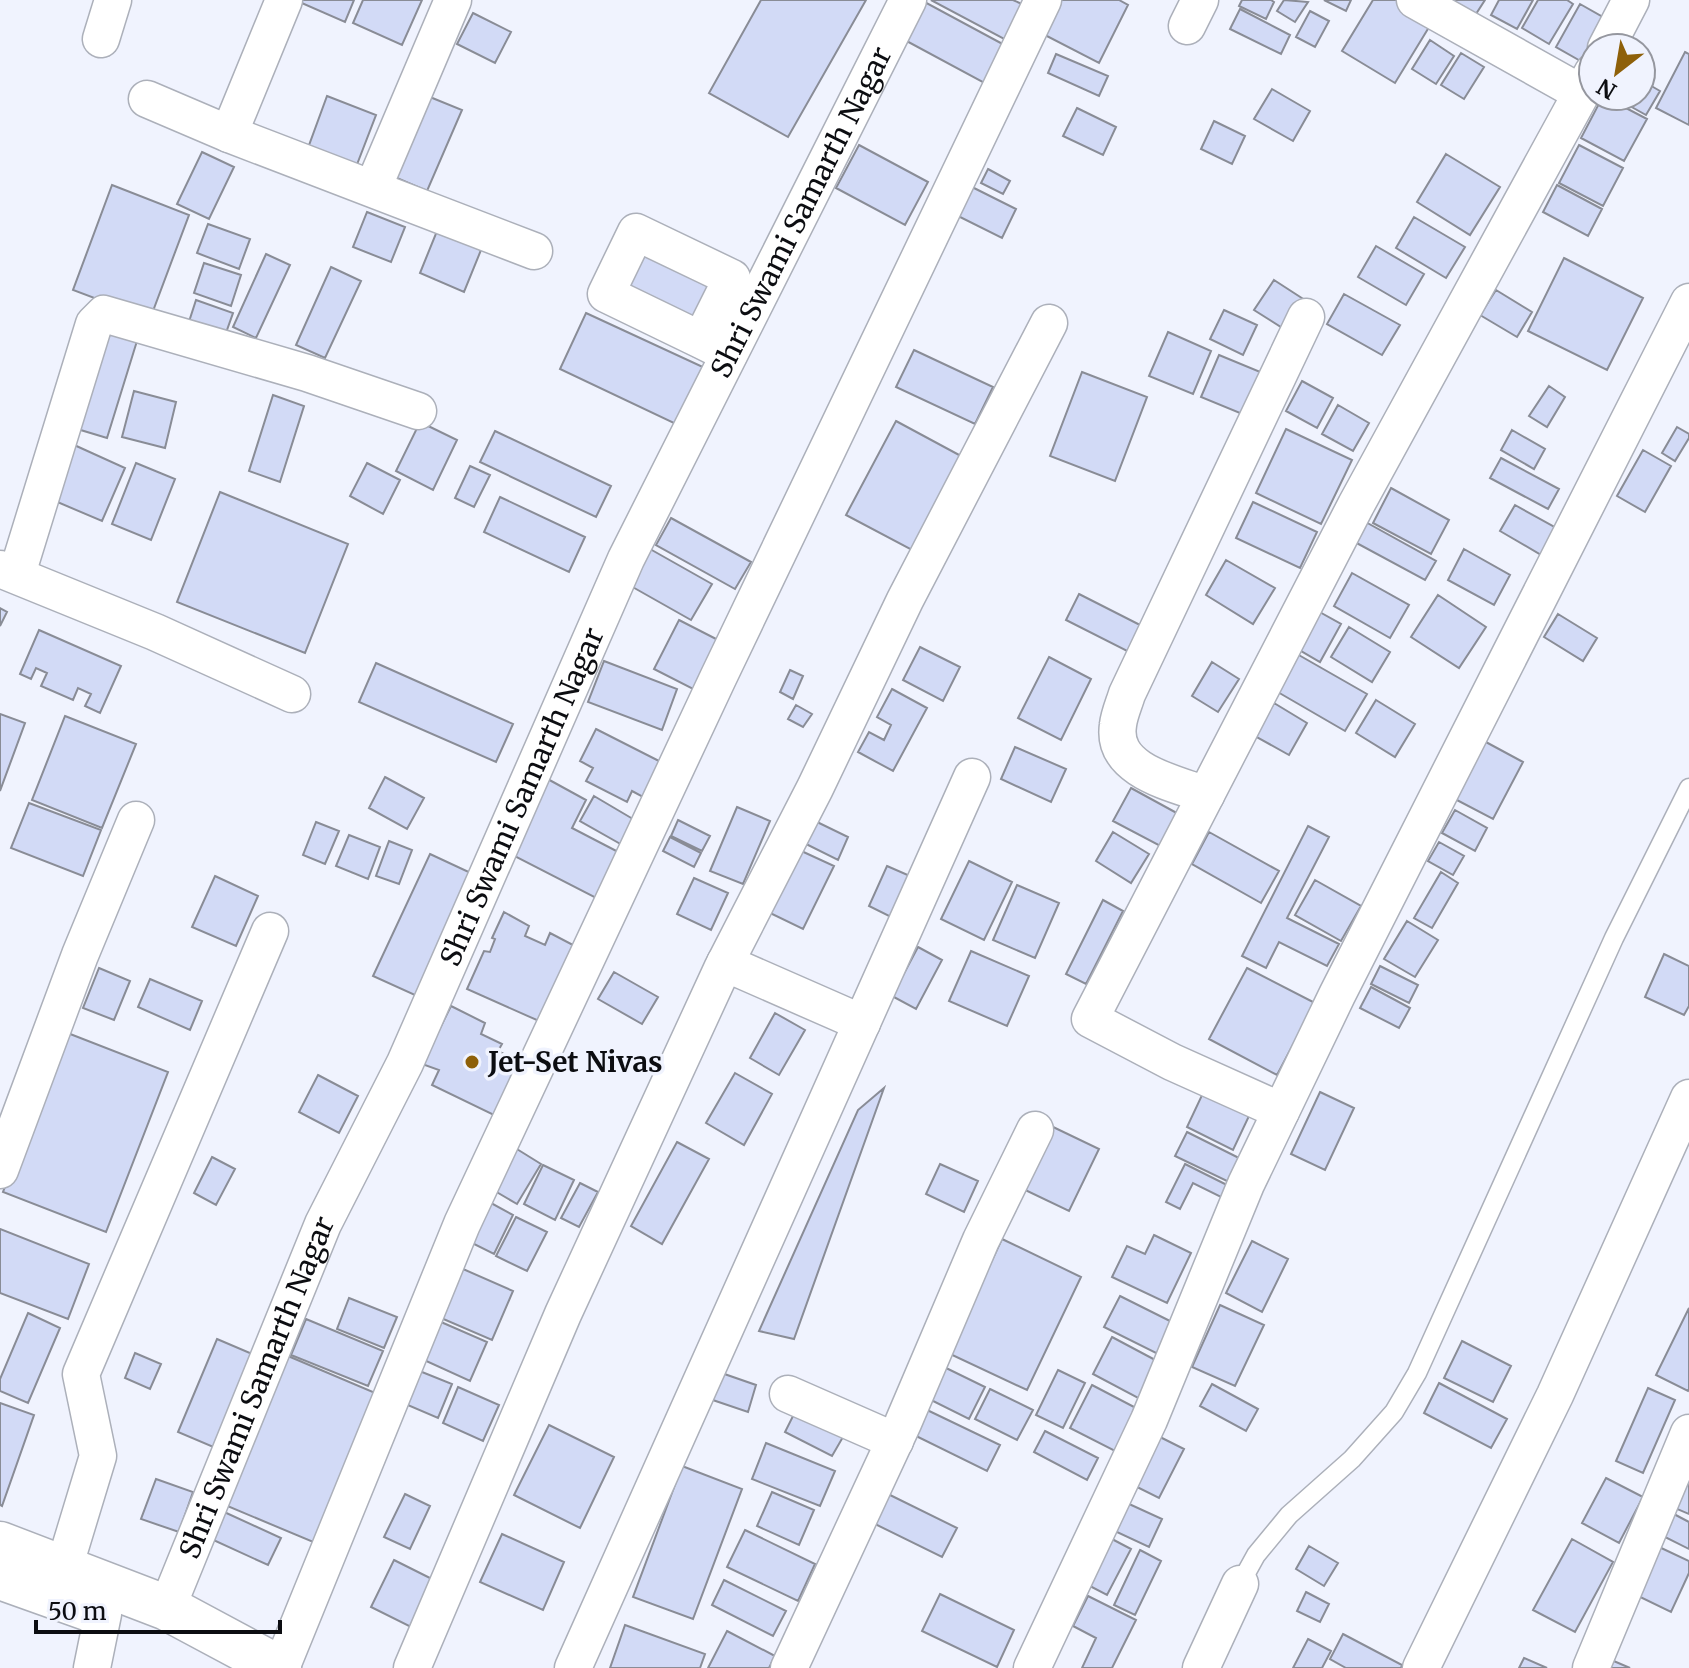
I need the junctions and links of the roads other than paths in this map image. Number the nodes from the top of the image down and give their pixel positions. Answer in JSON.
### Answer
{"nodes":[{"id":1,"x":113,"y":0,"type":"edge"},
{"id":2,"x":284,"y":0,"type":"edge"},
{"id":3,"x":453,"y":0,"type":"edge"},
{"id":4,"x":908,"y":0,"type":"edge"},
{"id":5,"x":1043,"y":0,"type":"edge"},
{"id":6,"x":1415,"y":0,"type":"edge"},
{"id":7,"x":1631,"y":0,"type":"edge"},
{"id":8,"x":1614,"y":32,"type":"edge"},
{"id":9,"x":101,"y":39,"type":"dead end"},
{"id":10,"x":1577,"y":78,"type":"edge"},
{"id":11,"x":147,"y":99,"type":"dead end"},
{"id":12,"x":1577,"y":101,"type":"edge"},
{"id":13,"x":229,"y":134,"type":"junction"},
{"id":14,"x":373,"y":188,"type":"junction"},
{"id":15,"x":534,"y":251,"type":"dead end"},
{"id":16,"x":1689,"y":302,"type":"edge"},
{"id":17,"x":1306,"y":317,"type":"dead end"},
{"id":18,"x":1049,"y":323,"type":"dead end"},
{"id":19,"x":418,"y":411,"type":"dead end"},
{"id":20,"x":9,"y":571,"type":"edge"},
{"id":21,"x":292,"y":694,"type":"dead end"},
{"id":22,"x":972,"y":777,"type":"dead end"},
{"id":23,"x":1689,"y":788,"type":"edge"},
{"id":24,"x":1206,"y":795,"type":"junction"},
{"id":25,"x":136,"y":820,"type":"dead end"},
{"id":26,"x":270,"y":931,"type":"dead end"},
{"id":27,"x":725,"y":963,"type":"junction"},
{"id":28,"x":862,"y":1023,"type":"junction"},
{"id":29,"x":1689,"y":1098,"type":"edge"},
{"id":30,"x":1281,"y":1111,"type":"junction"},
{"id":31,"x":1035,"y":1130,"type":"dead end"},
{"id":32,"x":0,"y":1170,"type":"edge"},
{"id":33,"x":788,"y":1394,"type":"dead end"},
{"id":34,"x":1689,"y":1433,"type":"edge"},
{"id":35,"x":895,"y":1441,"type":"junction"},
{"id":36,"x":0,"y":1544,"type":"edge"},
{"id":37,"x":64,"y":1568,"type":"junction"},
{"id":38,"x":0,"y":1577,"type":"edge"},
{"id":39,"x":1240,"y":1584,"type":"joint"},
{"id":40,"x":167,"y":1608,"type":"junction"},
{"id":41,"x":103,"y":1614,"type":"junction"},
{"id":42,"x":92,"y":1668,"type":"edge"},
{"id":43,"x":223,"y":1668,"type":"edge"},
{"id":44,"x":280,"y":1668,"type":"edge"},
{"id":45,"x":412,"y":1668,"type":"edge"},
{"id":46,"x":573,"y":1668,"type":"edge"},
{"id":47,"x":789,"y":1668,"type":"edge"},
{"id":48,"x":1032,"y":1668,"type":"edge"},
{"id":49,"x":1201,"y":1668,"type":"edge"},
{"id":50,"x":1421,"y":1668,"type":"edge"},
{"id":51,"x":1591,"y":1668,"type":"edge"}],
"edges":[{"from":1,"to":9,"type":"street"},
{"from":2,"to":13,"type":"street"},
{"from":3,"to":14,"type":"street"},
{"from":4,"to":40,"type":"street","name":"Shri Swami Samarth Nagar"},
{"from":5,"to":44,"type":"street"},
{"from":6,"to":10,"type":"street"},
{"from":7,"to":8,"type":"street"},
{"from":11,"to":13,"type":"street"},
{"from":12,"to":24,"type":"street"},
{"from":13,"to":14,"type":"street"},
{"from":14,"to":15,"type":"street"},
{"from":16,"to":30,"type":"street"},
{"from":17,"to":24,"type":"street"},
{"from":18,"to":27,"type":"street"},
{"from":19,"to":20,"type":"street"},
{"from":20,"to":21,"type":"street"},
{"from":22,"to":28,"type":"street"},
{"from":23,"to":39,"type":"lane"},
{"from":24,"to":30,"type":"street"},
{"from":25,"to":32,"type":"street"},
{"from":26,"to":37,"type":"street"},
{"from":27,"to":28,"type":"street"},
{"from":27,"to":45,"type":"street"},
{"from":28,"to":46,"type":"street"},
{"from":29,"to":50,"type":"street"},
{"from":30,"to":48,"type":"street"},
{"from":31,"to":35,"type":"street"},
{"from":33,"to":35,"type":"street"},
{"from":34,"to":51,"type":"street"},
{"from":35,"to":47,"type":"street"},
{"from":36,"to":37,"type":"highway"},
{"from":37,"to":40,"type":"highway"},
{"from":38,"to":41,"type":"highway"},
{"from":39,"to":49,"type":"street"},
{"from":40,"to":44,"type":"highway"},
{"from":41,"to":42,"type":"street"},
{"from":41,"to":43,"type":"highway"}]}
